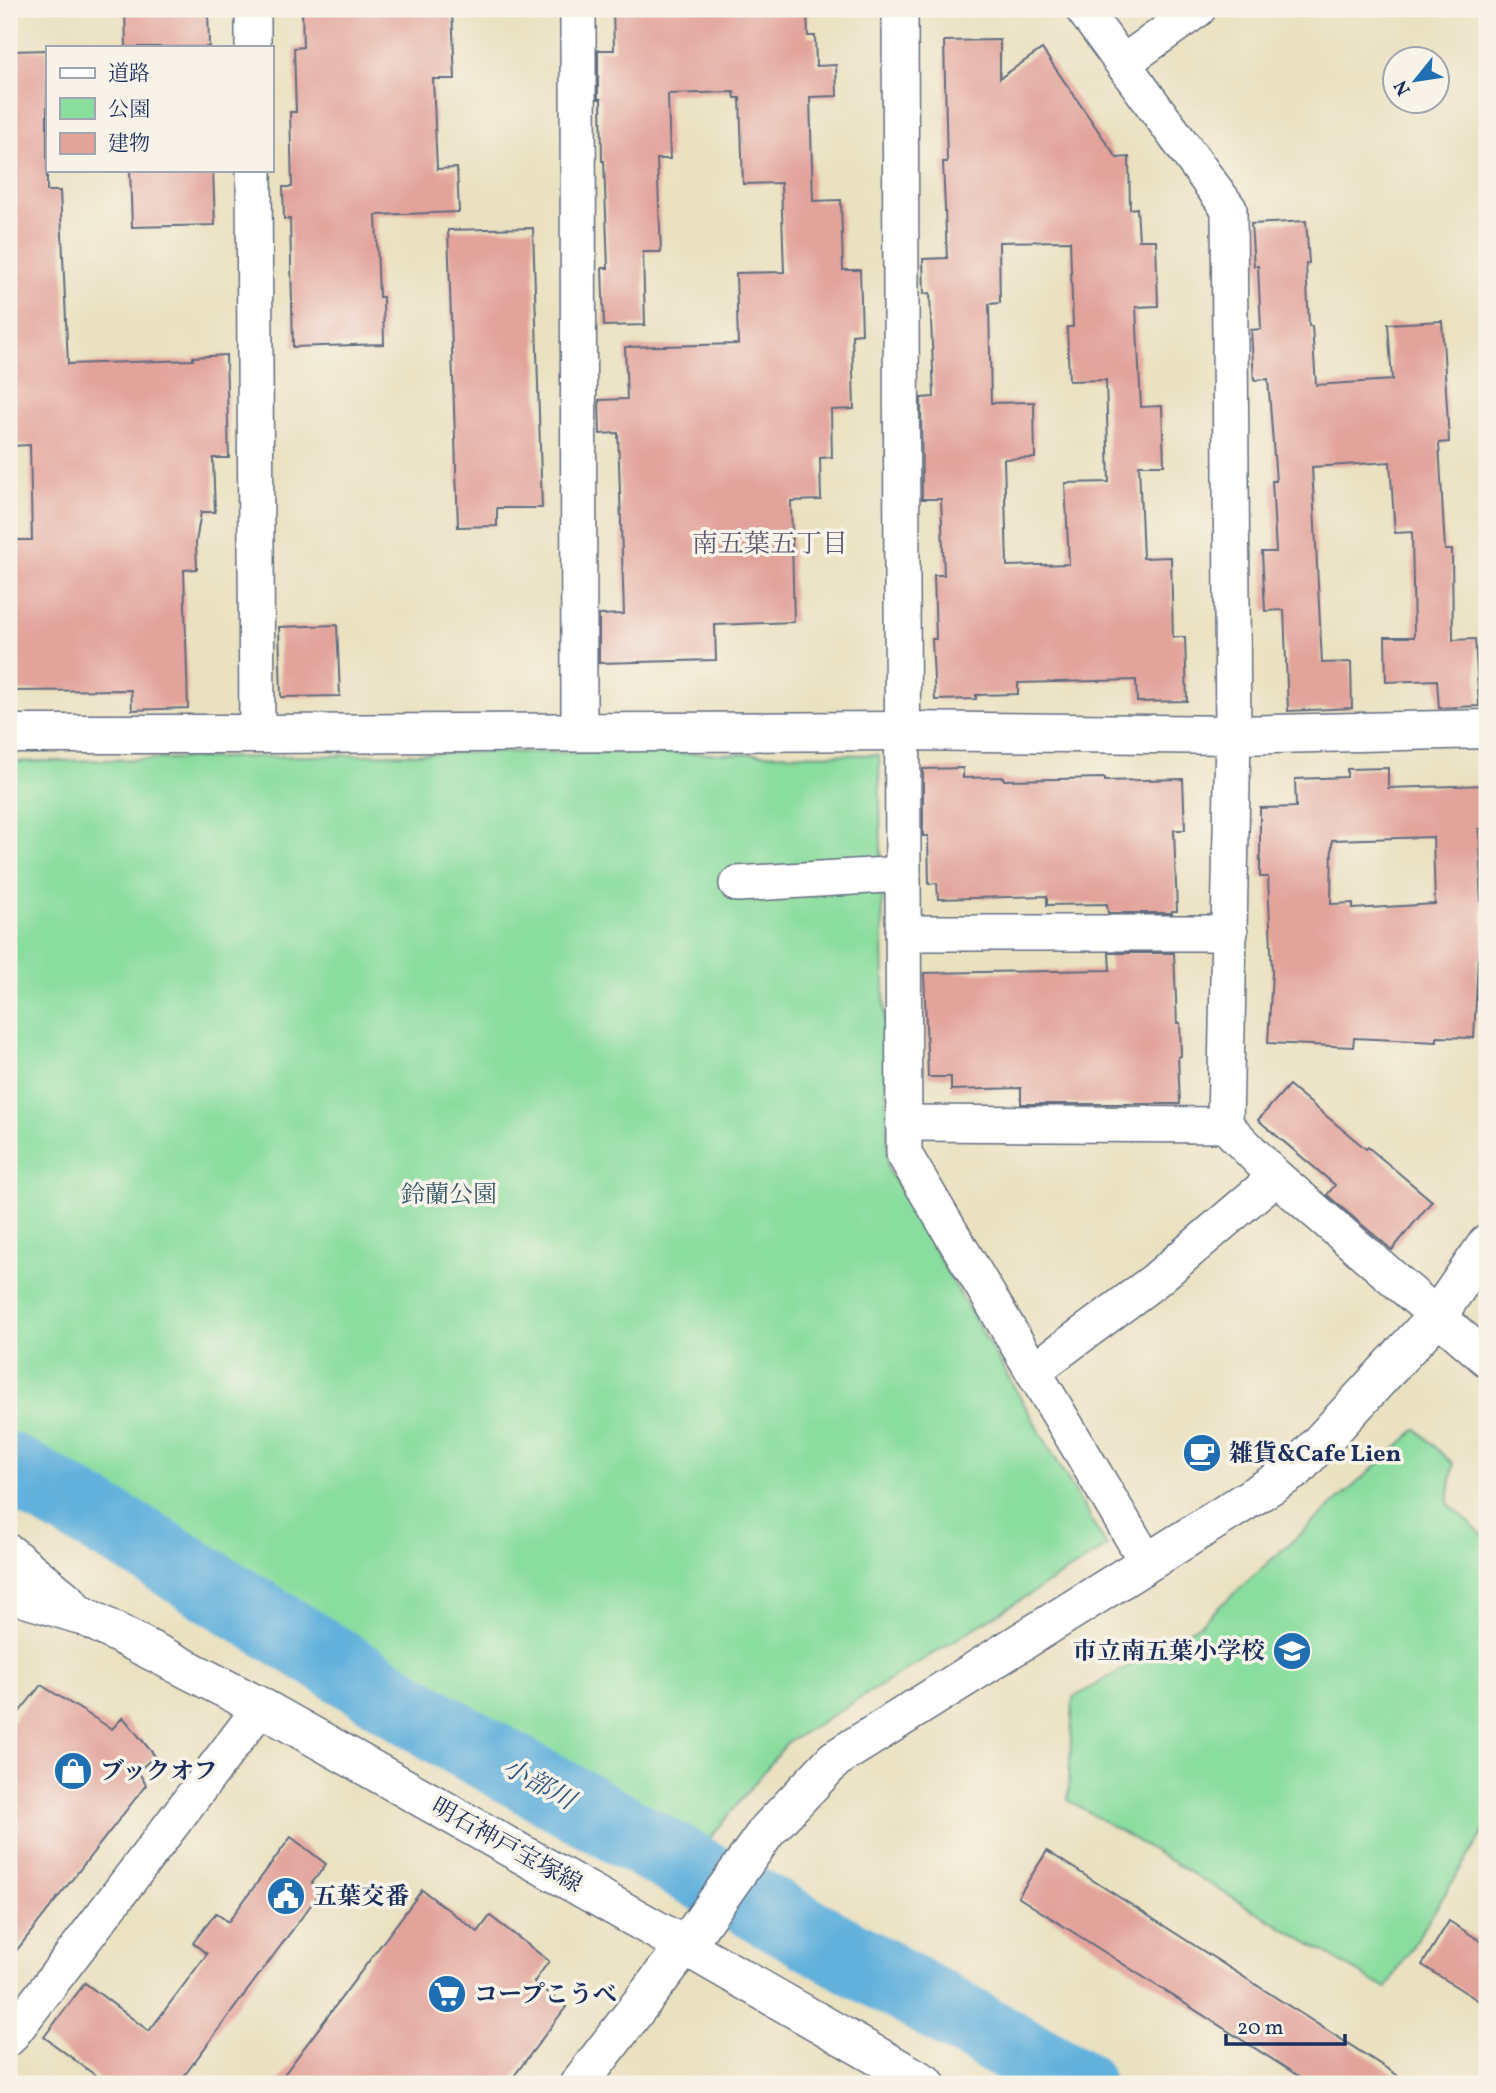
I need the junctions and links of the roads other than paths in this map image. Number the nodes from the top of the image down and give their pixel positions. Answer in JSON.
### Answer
{"nodes":[{"id":1,"x":253,"y":9,"type":"edge"},
{"id":2,"x":578,"y":9,"type":"edge"},
{"id":3,"x":900,"y":9,"type":"edge"},
{"id":4,"x":1083,"y":9,"type":"edge"},
{"id":5,"x":1198,"y":9,"type":"edge"},
{"id":6,"x":253,"y":46,"type":"edge"},
{"id":7,"x":1123,"y":63,"type":"junction"},
{"id":8,"x":254,"y":172,"type":"edge"},
{"id":9,"x":1487,"y":729,"type":"edge"},
{"id":10,"x":902,"y":731,"type":"junction"},
{"id":11,"x":579,"y":732,"type":"junction"},
{"id":12,"x":9,"y":734,"type":"edge"},
{"id":13,"x":257,"y":734,"type":"junction"},
{"id":14,"x":1233,"y":735,"type":"junction"},
{"id":15,"x":903,"y":874,"type":"junction"},
{"id":16,"x":737,"y":884,"type":"dead end"},
{"id":17,"x":903,"y":933,"type":"junction"},
{"id":18,"x":1230,"y":933,"type":"junction"},
{"id":19,"x":904,"y":1123,"type":"junction"},
{"id":20,"x":1225,"y":1125,"type":"junction"},
{"id":21,"x":1276,"y":1178,"type":"junction"},
{"id":22,"x":1487,"y":1244,"type":"edge"},
{"id":23,"x":1437,"y":1316,"type":"junction"},
{"id":24,"x":1487,"y":1359,"type":"edge"},
{"id":25,"x":1033,"y":1371,"type":"junction"},
{"id":26,"x":9,"y":1554,"type":"edge"},
{"id":27,"x":1147,"y":1562,"type":"junction"},
{"id":28,"x":9,"y":1593,"type":"edge"},
{"id":29,"x":84,"y":1616,"type":"junction"},
{"id":30,"x":261,"y":1707,"type":"junction"},
{"id":31,"x":694,"y":1933,"type":"junction"},
{"id":32,"x":9,"y":2038,"type":"edge"},
{"id":33,"x":579,"y":2084,"type":"edge"},
{"id":34,"x":926,"y":2084,"type":"edge"}],
"edges":[{"from":1,"to":6,"type":"street"},
{"from":2,"to":11,"type":"street"},
{"from":3,"to":10,"type":"street"},
{"from":4,"to":7,"type":"street"},
{"from":5,"to":7,"type":"street"},
{"from":7,"to":14,"type":"street"},
{"from":8,"to":13,"type":"street"},
{"from":9,"to":14,"type":"street"},
{"from":10,"to":11,"type":"street"},
{"from":10,"to":14,"type":"street"},
{"from":10,"to":15,"type":"street"},
{"from":11,"to":13,"type":"street"},
{"from":12,"to":13,"type":"street"},
{"from":14,"to":18,"type":"street"},
{"from":15,"to":16,"type":"street"},
{"from":15,"to":17,"type":"street"},
{"from":17,"to":18,"type":"street"},
{"from":17,"to":19,"type":"street"},
{"from":18,"to":20,"type":"street"},
{"from":19,"to":20,"type":"street"},
{"from":19,"to":25,"type":"street"},
{"from":20,"to":21,"type":"street"},
{"from":21,"to":23,"type":"street"},
{"from":21,"to":25,"type":"street"},
{"from":22,"to":23,"type":"street"},
{"from":23,"to":24,"type":"street"},
{"from":23,"to":27,"type":"street"},
{"from":25,"to":27,"type":"street"},
{"from":26,"to":29,"type":"street","name":"明石神戸宝塚線"},
{"from":27,"to":31,"type":"street"},
{"from":28,"to":29,"type":"street","name":"明石神戸宝塚線"},
{"from":29,"to":30,"type":"street","name":"明石神戸宝塚線"},
{"from":30,"to":31,"type":"street","name":"明石神戸宝塚線"},
{"from":30,"to":32,"type":"street"},
{"from":31,"to":33,"type":"street"},
{"from":31,"to":34,"type":"street","name":"明石神戸宝塚線"}]}
